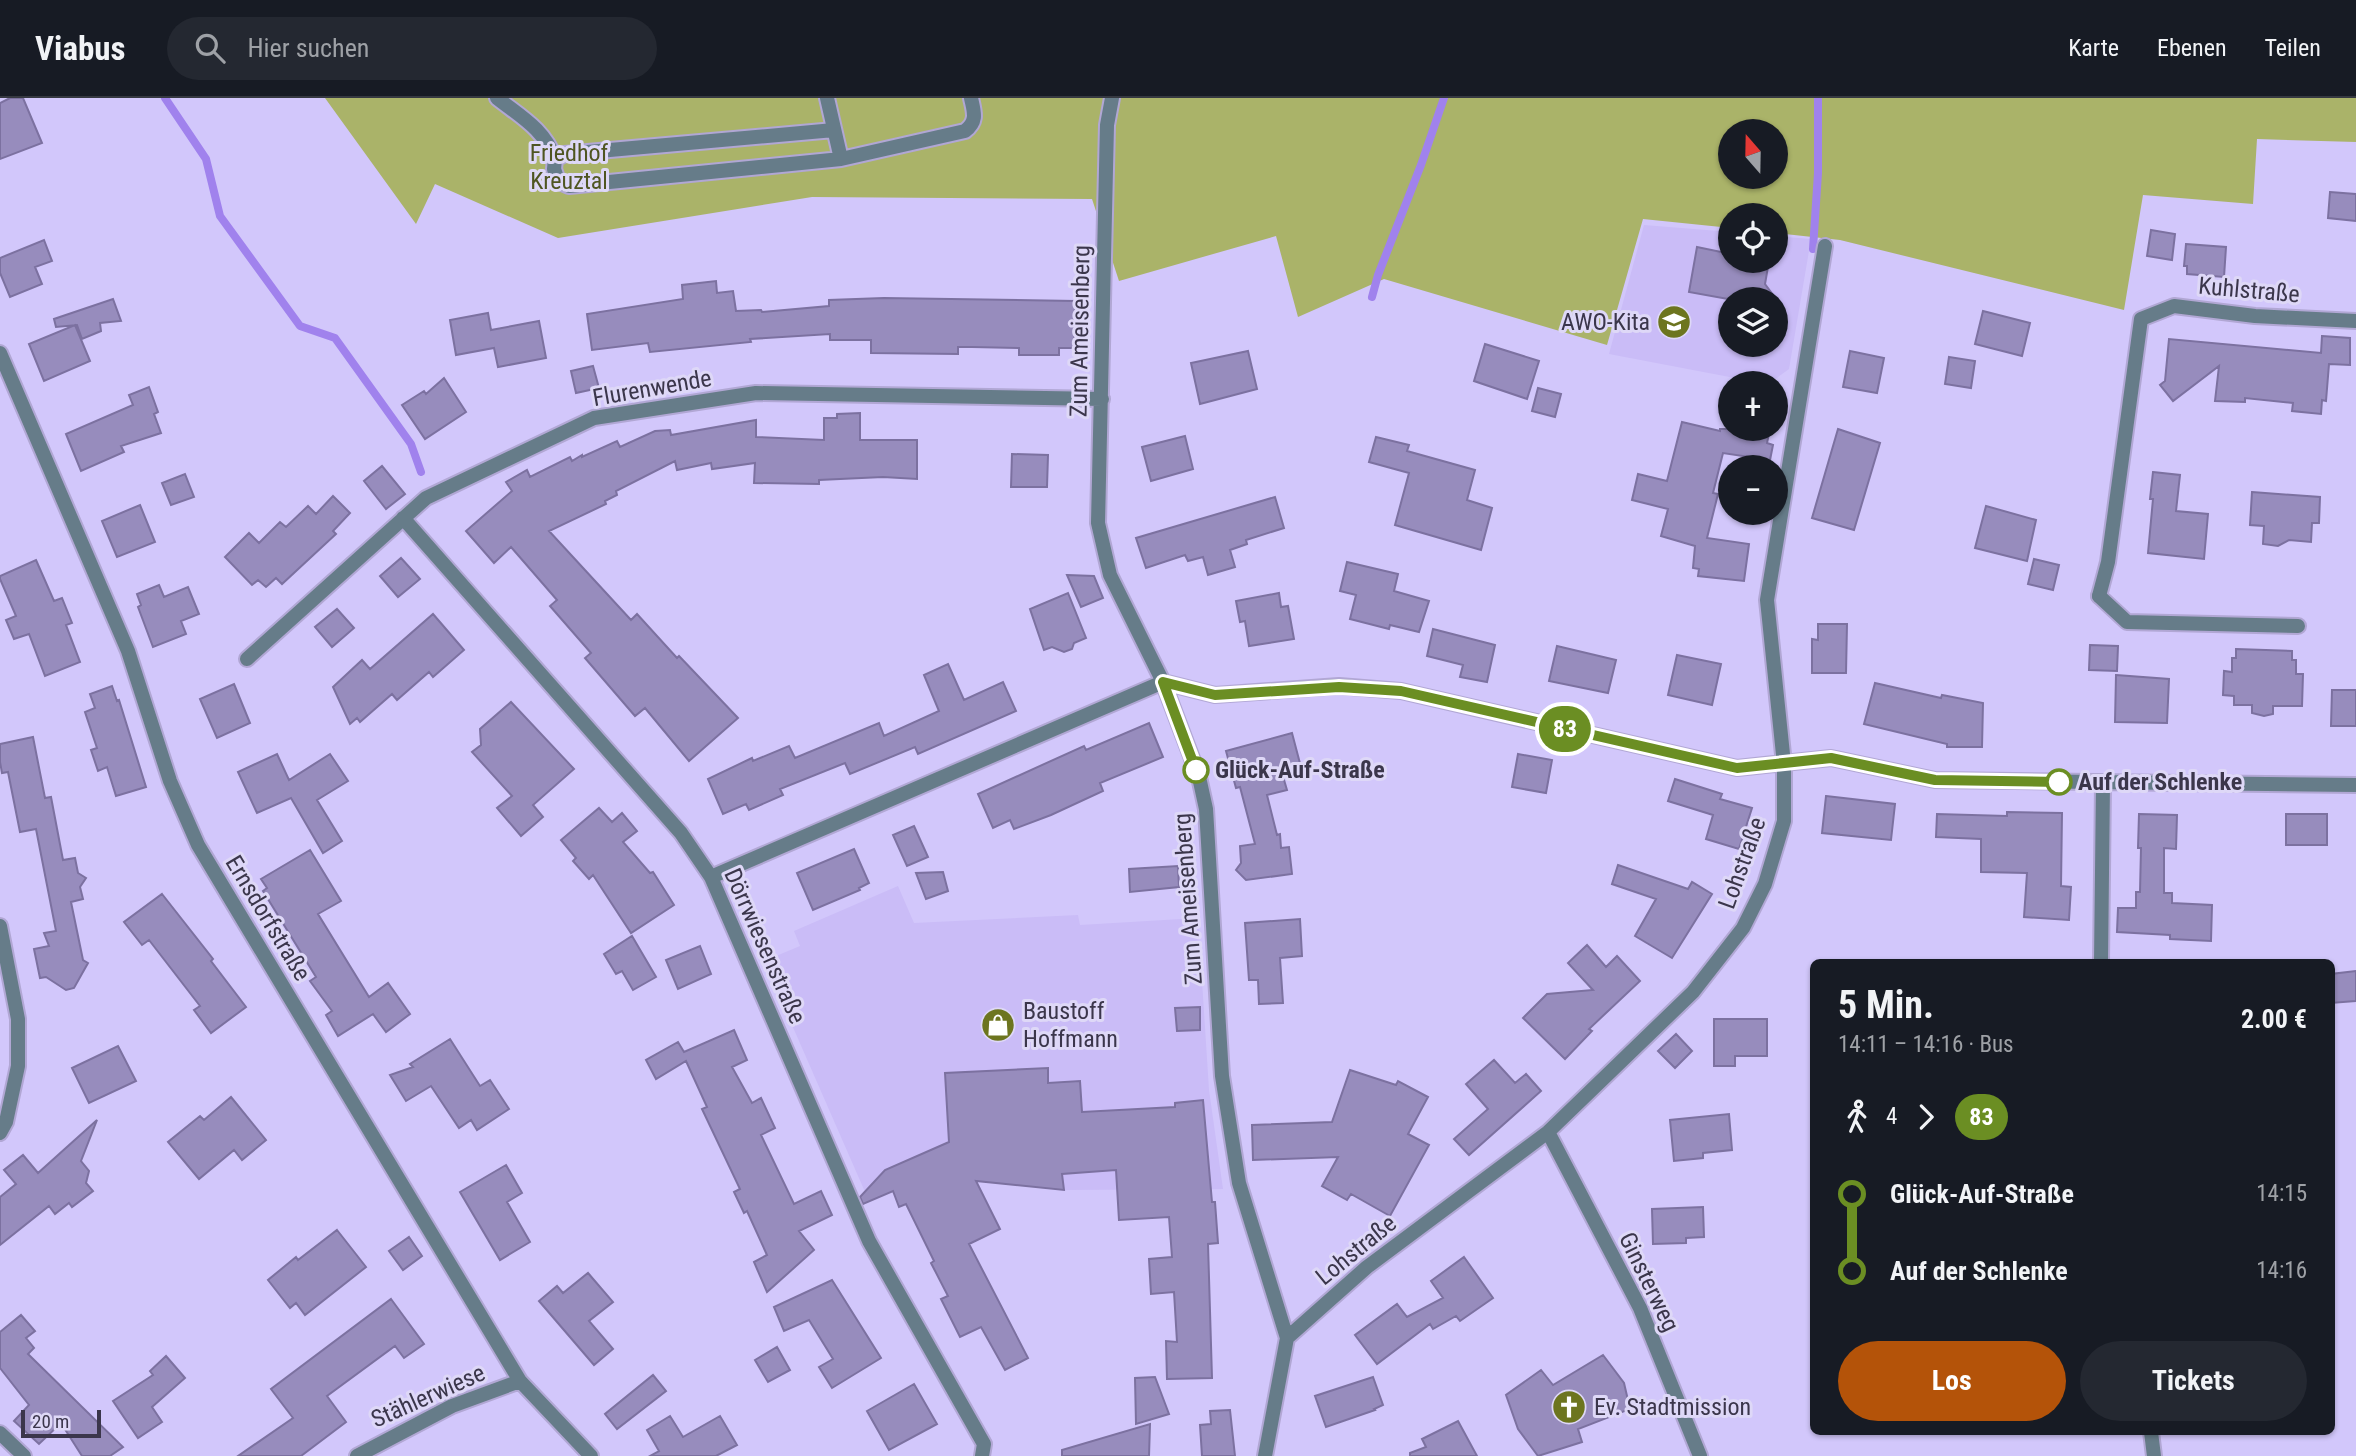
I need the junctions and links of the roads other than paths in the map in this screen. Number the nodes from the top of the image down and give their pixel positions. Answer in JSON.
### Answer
{"nodes":[{"id":1,"x":497,"y":98,"type":"edge"},
{"id":2,"x":827,"y":98,"type":"edge"},
{"id":3,"x":971,"y":98,"type":"edge"},
{"id":4,"x":1112,"y":98,"type":"edge"},
{"id":5,"x":834,"y":130,"type":"junction"},
{"id":6,"x":555,"y":159,"type":"junction"},
{"id":7,"x":841,"y":159,"type":"junction"},
{"id":8,"x":1825,"y":246,"type":"dead end"},
{"id":9,"x":2356,"y":321,"type":"edge"},
{"id":10,"x":0,"y":353,"type":"edge"},
{"id":11,"x":1102,"y":398,"type":"junction"},
{"id":12,"x":403,"y":518,"type":"junction"},
{"id":13,"x":2298,"y":625,"type":"dead end"},
{"id":14,"x":247,"y":659,"type":"dead end"},
{"id":15,"x":1163,"y":682,"type":"junction"},
{"id":16,"x":1784,"y":764,"type":"junction"},
{"id":17,"x":2103,"y":783,"type":"junction"},
{"id":18,"x":2356,"y":785,"type":"edge"},
{"id":19,"x":712,"y":877,"type":"junction"},
{"id":20,"x":0,"y":926,"type":"edge"},
{"id":21,"x":2101,"y":959,"type":"edge"},
{"id":22,"x":1548,"y":1132,"type":"junction"},
{"id":23,"x":0,"y":1133,"type":"edge"},
{"id":24,"x":1287,"y":1338,"type":"junction"},
{"id":25,"x":520,"y":1381,"type":"junction"},
{"id":26,"x":0,"y":1433,"type":"edge"},
{"id":27,"x":2151,"y":1435,"type":"edge"},
{"id":28,"x":24,"y":1456,"type":"edge"},
{"id":29,"x":357,"y":1456,"type":"edge"},
{"id":30,"x":591,"y":1456,"type":"edge"},
{"id":31,"x":982,"y":1456,"type":"edge"},
{"id":32,"x":1265,"y":1456,"type":"edge"},
{"id":33,"x":1700,"y":1456,"type":"edge"},
{"id":34,"x":2154,"y":1456,"type":"edge"}],
"edges":[{"from":1,"to":6,"type":"street"},
{"from":2,"to":5,"type":"street"},
{"from":3,"to":7,"type":"street"},
{"from":4,"to":11,"type":"street","name":"Zum Ameisenberg"},
{"from":5,"to":6,"type":"street"},
{"from":5,"to":7,"type":"street"},
{"from":6,"to":7,"type":"street"},
{"from":8,"to":16,"type":"street","name":"Lohstraße"},
{"from":9,"to":13,"type":"street","name":"Kuhlstraße"},
{"from":10,"to":25,"type":"street","name":"Ernsdorfstraße"},
{"from":11,"to":12,"type":"street","name":"Flurenwende"},
{"from":11,"to":15,"type":"street","name":"Zum Ameisenberg"},
{"from":12,"to":14,"type":"street","name":"Flurenwende"},
{"from":12,"to":19,"type":"street","name":"Dörrwiesenstraße"},
{"from":15,"to":16,"type":"street"},
{"from":15,"to":19,"type":"street"},
{"from":15,"to":24,"type":"street","name":"Zum Ameisenberg"},
{"from":16,"to":17,"type":"street"},
{"from":16,"to":22,"type":"street","name":"Lohstraße"},
{"from":17,"to":18,"type":"street"},
{"from":17,"to":21,"type":"street"},
{"from":19,"to":31,"type":"street","name":"Dörrwiesenstraße"},
{"from":20,"to":23,"type":"street"},
{"from":22,"to":24,"type":"street","name":"Lohstraße"},
{"from":22,"to":33,"type":"street","name":"Ginsterweg"},
{"from":24,"to":32,"type":"street","name":"Zum Ameisenberg"},
{"from":25,"to":29,"type":"street","name":"Stählerwiese"},
{"from":25,"to":30,"type":"street","name":"Ernsdorfstraße"},
{"from":26,"to":28,"type":"street"},
{"from":27,"to":34,"type":"street"}]}
